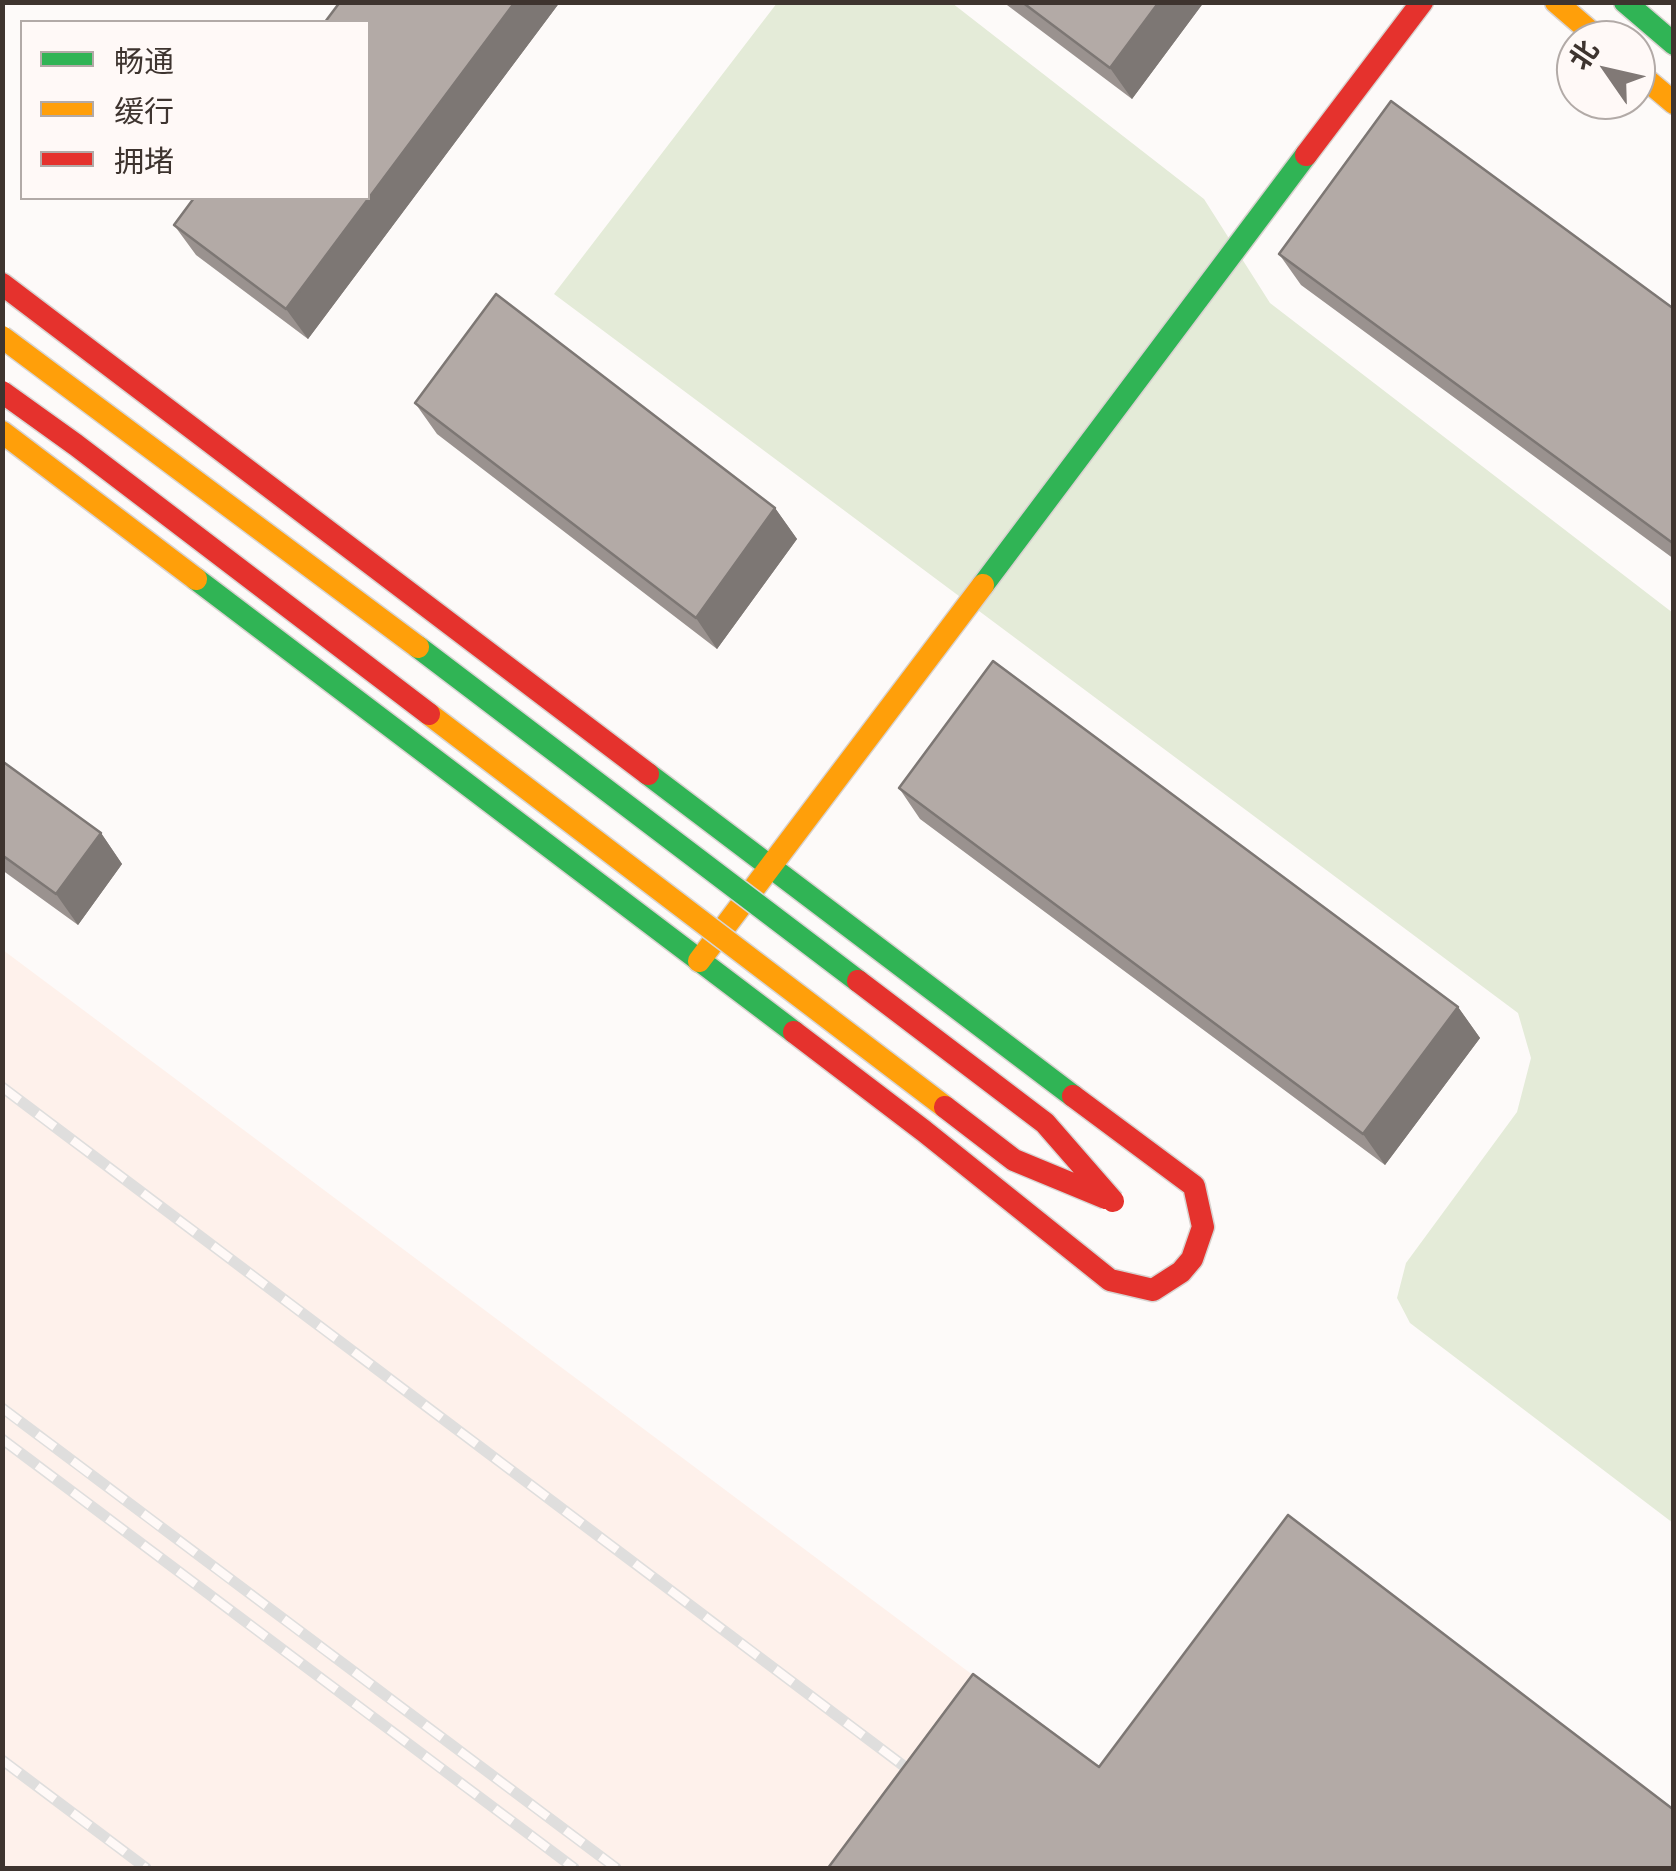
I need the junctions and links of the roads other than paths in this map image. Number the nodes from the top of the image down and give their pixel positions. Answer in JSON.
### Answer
{"nodes":[{"id":1,"x":1422,"y":2,"type":"edge"},
{"id":2,"x":1556,"y":2,"type":"edge"},
{"id":3,"x":1625,"y":2,"type":"edge"},
{"id":4,"x":1577,"y":20,"type":"edge"},
{"id":5,"x":1674,"y":44,"type":"edge"},
{"id":6,"x":2,"y":284,"type":"edge"},
{"id":7,"x":2,"y":336,"type":"edge"},
{"id":8,"x":2,"y":392,"type":"edge"},
{"id":9,"x":2,"y":432,"type":"edge"},
{"id":10,"x":771,"y":866,"type":"junction"},
{"id":11,"x":699,"y":961,"type":"junction"}],
"edges":[{"from":1,"to":10,"type":"street"},
{"from":2,"to":4,"type":"street"},
{"from":3,"to":5,"type":"street"},
{"from":6,"to":10,"type":"street"},
{"from":7,"to":8,"type":"street","bridge":true},
{"from":9,"to":11,"type":"street"},
{"from":10,"to":11,"type":"street"},
{"from":10,"to":11,"type":"street"}]}
